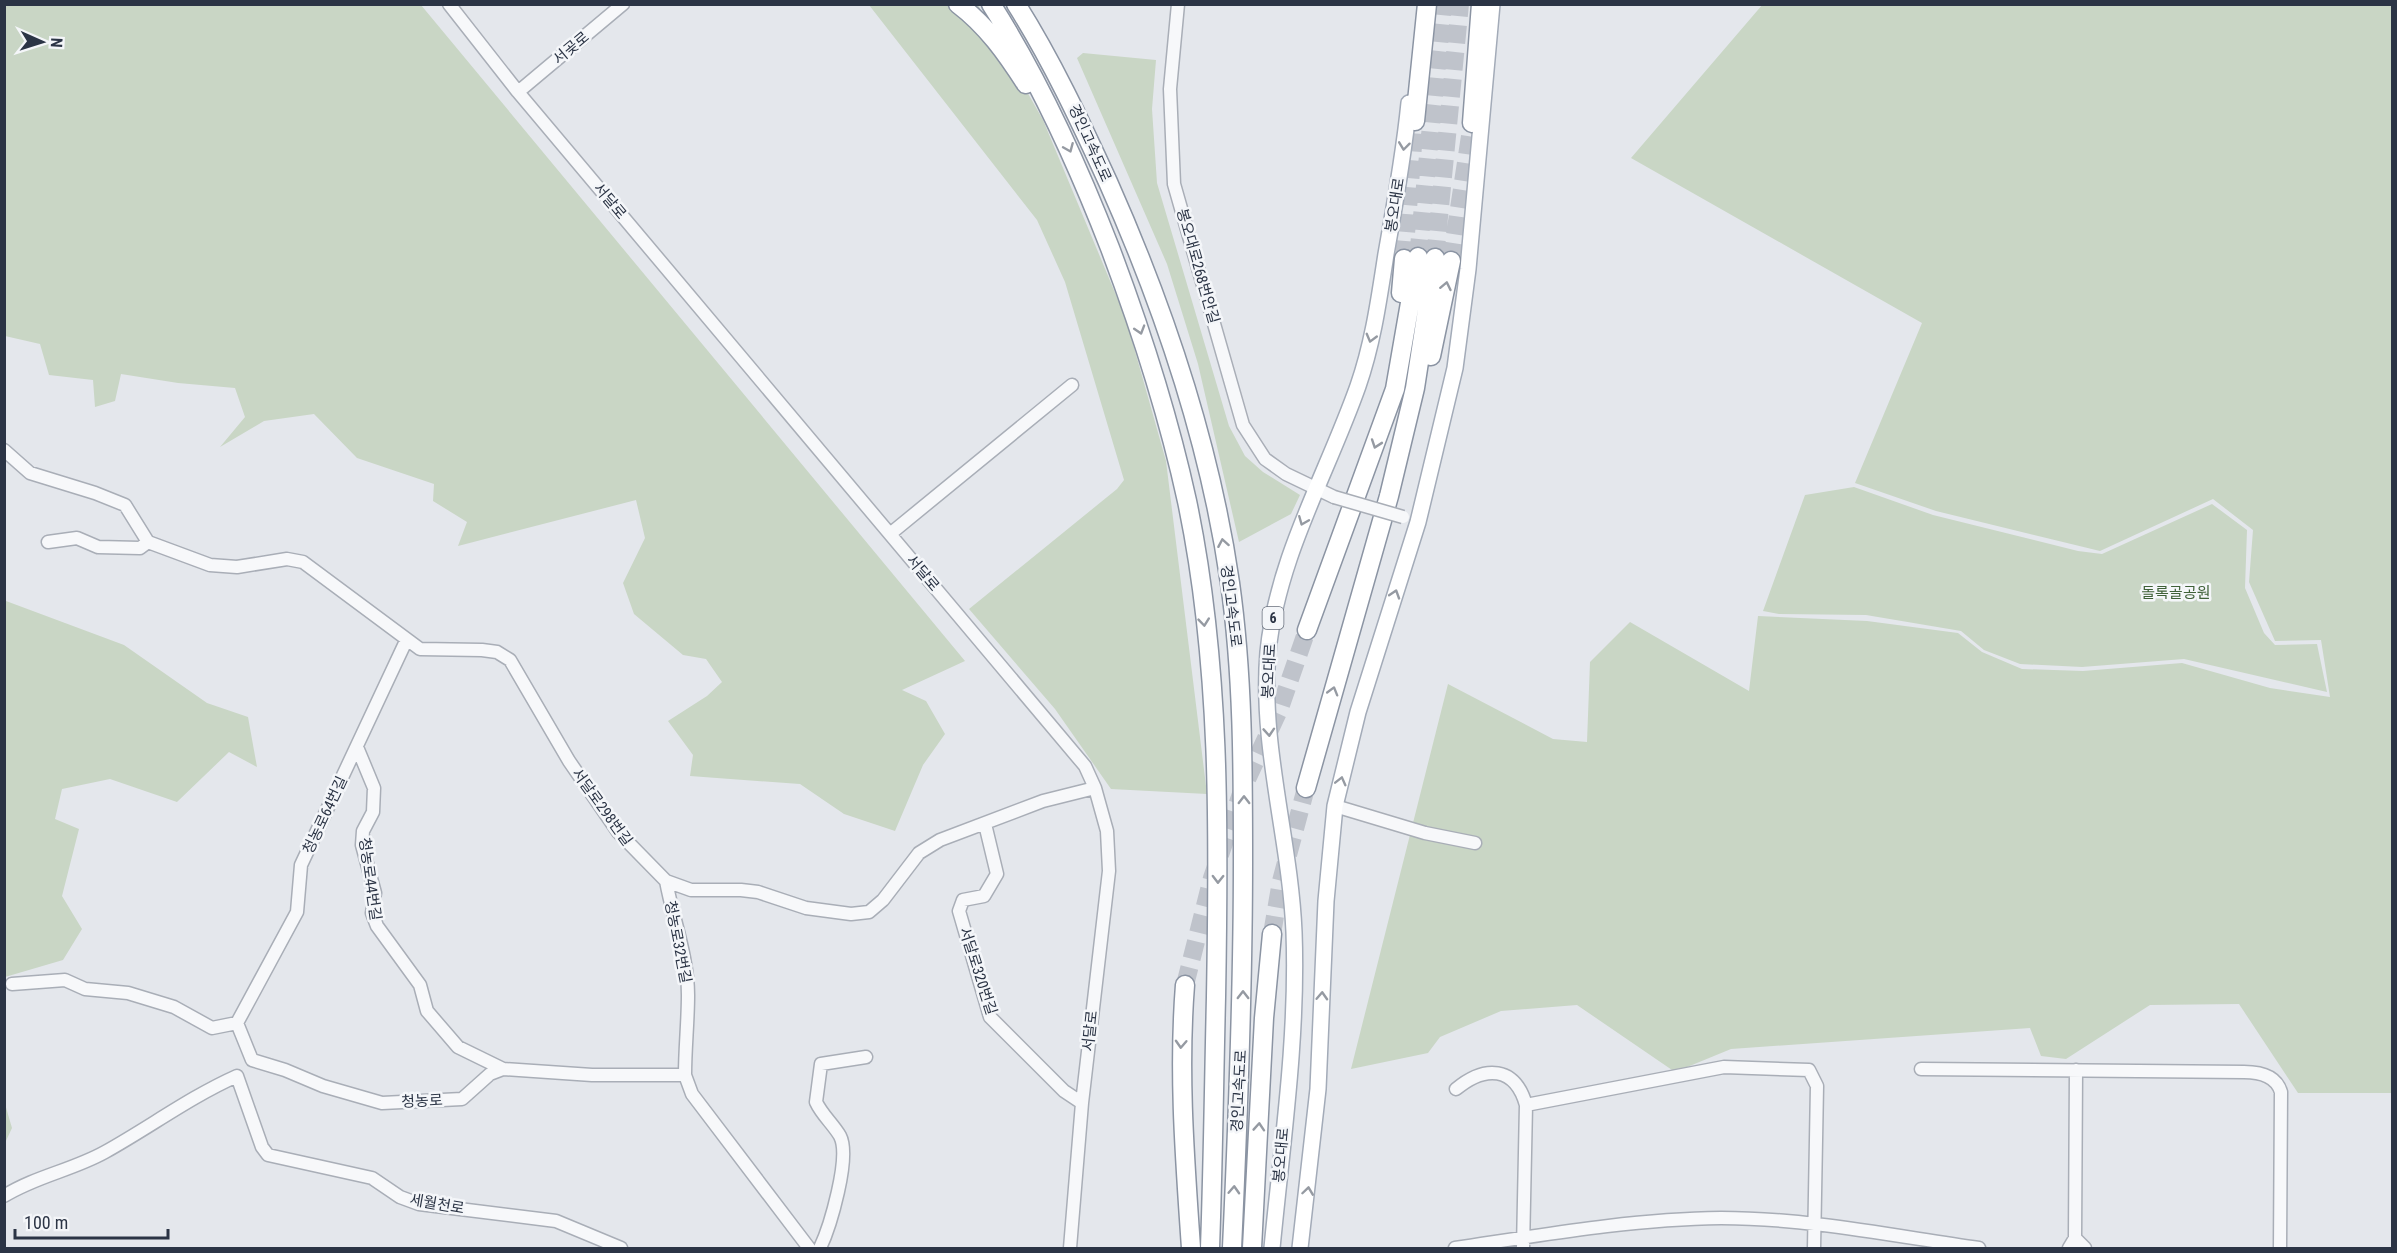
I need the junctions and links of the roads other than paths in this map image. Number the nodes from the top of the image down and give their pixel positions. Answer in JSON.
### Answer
{"nodes":[{"id":1,"x":449,"y":4,"type":"edge"},
{"id":2,"x":623,"y":4,"type":"edge"},
{"id":3,"x":958,"y":4,"type":"edge"},
{"id":4,"x":991,"y":4,"type":"edge"},
{"id":5,"x":1016,"y":4,"type":"edge"},
{"id":6,"x":1178,"y":4,"type":"edge"},
{"id":7,"x":1419,"y":4,"type":"edge"},
{"id":8,"x":1427,"y":4,"type":"edge"},
{"id":9,"x":1481,"y":4,"type":"edge"},
{"id":10,"x":1492,"y":4,"type":"edge"},
{"id":11,"x":518,"y":92,"type":"junction"},
{"id":12,"x":1415,"y":121,"type":"tunnel mouth"},
{"id":13,"x":1058,"y":122,"type":"junction"},
{"id":14,"x":1472,"y":123,"type":"tunnel mouth"},
{"id":15,"x":1072,"y":385,"type":"dead end"},
{"id":16,"x":4,"y":450,"type":"edge"},
{"id":17,"x":1317,"y":487,"type":"junction"},
{"id":18,"x":1418,"y":522,"type":"junction"},
{"id":19,"x":890,"y":534,"type":"junction"},
{"id":20,"x":48,"y":542,"type":"dead end"},
{"id":21,"x":148,"y":542,"type":"junction"},
{"id":22,"x":1307,"y":630,"type":"tunnel mouth"},
{"id":23,"x":406,"y":640,"type":"junction"},
{"id":24,"x":357,"y":747,"type":"junction"},
{"id":25,"x":1306,"y":788,"type":"tunnel mouth"},
{"id":26,"x":1095,"y":789,"type":"junction"},
{"id":27,"x":1335,"y":806,"type":"junction"},
{"id":28,"x":985,"y":825,"type":"junction"},
{"id":29,"x":1475,"y":843,"type":"dead end"},
{"id":30,"x":666,"y":881,"type":"junction"},
{"id":31,"x":1272,"y":934,"type":"tunnel mouth"},
{"id":32,"x":12,"y":984,"type":"dead end"},
{"id":33,"x":1185,"y":986,"type":"tunnel mouth"},
{"id":34,"x":237,"y":1023,"type":"junction"},
{"id":35,"x":866,"y":1057,"type":"dead end"},
{"id":36,"x":252,"y":1060,"type":"junction"},
{"id":37,"x":503,"y":1069,"type":"junction"},
{"id":38,"x":1921,"y":1069,"type":"dead end"},
{"id":39,"x":2076,"y":1070,"type":"junction"},
{"id":40,"x":685,"y":1075,"type":"junction"},
{"id":41,"x":237,"y":1076,"type":"junction"},
{"id":42,"x":1456,"y":1089,"type":"dead end"},
{"id":43,"x":1082,"y":1103,"type":"junction"},
{"id":44,"x":1526,"y":1105,"type":"junction"},
{"id":45,"x":4,"y":1196,"type":"edge"},
{"id":46,"x":1816,"y":1226,"type":"junction"},
{"id":47,"x":2072,"y":1243,"type":"edge"},
{"id":48,"x":1523,"y":1244,"type":"edge"},
{"id":49,"x":1945,"y":1246,"type":"edge"},
{"id":50,"x":621,"y":1248,"type":"edge"},
{"id":51,"x":809,"y":1248,"type":"edge"},
{"id":52,"x":820,"y":1248,"type":"edge"},
{"id":53,"x":1070,"y":1248,"type":"edge"},
{"id":54,"x":1191,"y":1248,"type":"edge"},
{"id":55,"x":1210,"y":1248,"type":"edge"},
{"id":56,"x":1232,"y":1248,"type":"edge"},
{"id":57,"x":1252,"y":1248,"type":"edge"},
{"id":58,"x":1272,"y":1248,"type":"edge"},
{"id":59,"x":1300,"y":1248,"type":"edge"},
{"id":60,"x":1455,"y":1248,"type":"edge"},
{"id":61,"x":1814,"y":1248,"type":"edge"},
{"id":62,"x":1979,"y":1248,"type":"edge"},
{"id":63,"x":2085,"y":1248,"type":"edge"},
{"id":64,"x":2280,"y":1248,"type":"edge"}],
"edges":[{"from":1,"to":11,"type":"street","name":"서달로"},
{"from":2,"to":11,"type":"street","name":"서곶로"},
{"from":3,"to":13,"type":"highway"},
{"from":4,"to":13,"type":"highway","name":"경인고속도로"},
{"from":56,"to":5,"type":"highway","name":"경인고속도로","one_way":true},
{"from":6,"to":17,"type":"street","name":"봉오대로268번안길"},
{"from":7,"to":17,"type":"main road","name":"봉오대로","number":"6","one_way":true},
{"from":8,"to":12,"type":"highway"},
{"from":9,"to":14,"type":"highway"},
{"from":10,"to":18,"type":"main road","name":"봉오대로"},
{"from":11,"to":19,"type":"street","name":"서달로"},
{"from":13,"to":55,"type":"highway","name":"경인고속도로","one_way":true},
{"from":15,"to":19,"type":"street"},
{"from":16,"to":21,"type":"street"},
{"from":17,"to":18,"type":"street","name":"봉오대로268번안길","bridge":true},
{"from":17,"to":58,"type":"main road","name":"봉오대로","number":"6","one_way":true},
{"from":27,"to":18,"type":"main road","name":"봉오대로","one_way":true},
{"from":19,"to":26,"type":"street","name":"서달로"},
{"from":20,"to":21,"type":"street"},
{"from":21,"to":23,"type":"street","name":"서달로298번길"},
{"from":25,"to":22,"type":"highway","one_way":true},
{"from":23,"to":24,"type":"street","name":"청농로64번길"},
{"from":23,"to":30,"type":"street","name":"서달로298번길"},
{"from":24,"to":34,"type":"street","name":"청농로64번길"},
{"from":24,"to":37,"type":"street","name":"청농로44번길"},
{"from":26,"to":28,"type":"street","name":"서달로298번길"},
{"from":26,"to":43,"type":"street","name":"서달로"},
{"from":27,"to":29,"type":"street"},
{"from":59,"to":27,"type":"main road","name":"봉오대로","one_way":true},
{"from":28,"to":30,"type":"street","name":"서달로298번길"},
{"from":28,"to":43,"type":"street","name":"서달로320번길"},
{"from":30,"to":40,"type":"street","name":"청농로32번길"},
{"from":57,"to":31,"type":"highway","one_way":true},
{"from":32,"to":34,"type":"street"},
{"from":33,"to":54,"type":"highway","one_way":true},
{"from":34,"to":36,"type":"street"},
{"from":35,"to":52,"type":"street"},
{"from":36,"to":37,"type":"street","name":"청농로"},
{"from":36,"to":41,"type":"street"},
{"from":37,"to":40,"type":"street"},
{"from":38,"to":39,"type":"street"},
{"from":39,"to":47,"type":"street"},
{"from":39,"to":64,"type":"street"},
{"from":40,"to":51,"type":"street"},
{"from":41,"to":45,"type":"street"},
{"from":41,"to":50,"type":"street","name":"세월천로"},
{"from":42,"to":44,"type":"street"},
{"from":43,"to":53,"type":"street","name":"서달로"},
{"from":44,"to":46,"type":"street"},
{"from":44,"to":48,"type":"street"},
{"from":46,"to":48,"type":"street"},
{"from":46,"to":49,"type":"street"},
{"from":46,"to":61,"type":"street"},
{"from":47,"to":63,"type":"street"},
{"from":48,"to":60,"type":"street"},
{"from":49,"to":62,"type":"street"}]}
